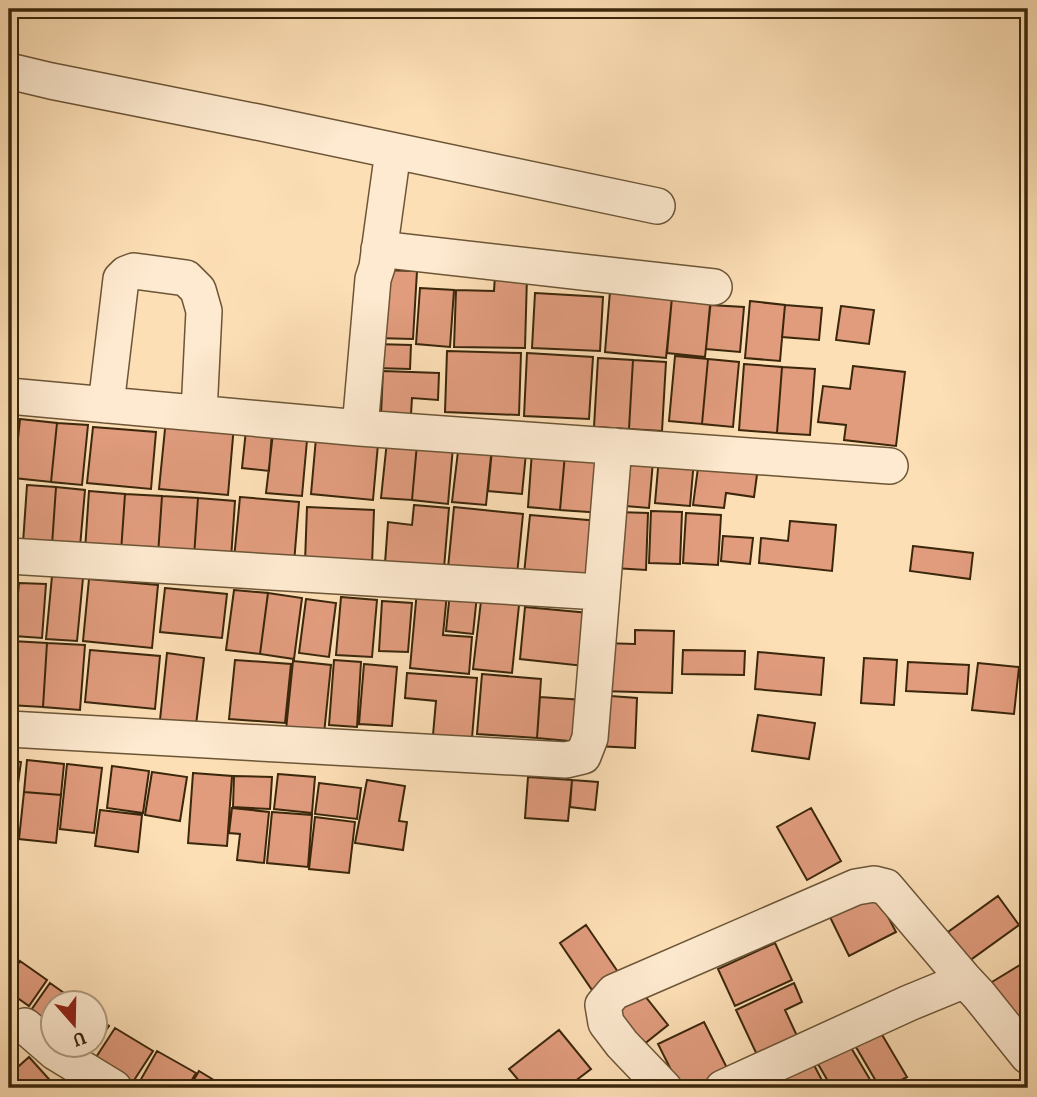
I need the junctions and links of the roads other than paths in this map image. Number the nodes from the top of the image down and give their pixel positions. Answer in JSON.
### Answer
{"nodes":[{"id":1,"x":9,"y":71,"type":"edge"},
{"id":2,"x":393,"y":150,"type":"junction"},
{"id":3,"x":657,"y":206,"type":"dead end"},
{"id":4,"x":379,"y":249,"type":"junction"},
{"id":5,"x":714,"y":288,"type":"dead end"},
{"id":6,"x":9,"y":396,"type":"edge"},
{"id":7,"x":106,"y":405,"type":"junction"},
{"id":8,"x":199,"y":413,"type":"junction"},
{"id":9,"x":360,"y":428,"type":"junction"},
{"id":10,"x":614,"y":446,"type":"junction"},
{"id":11,"x":890,"y":466,"type":"dead end"},
{"id":12,"x":9,"y":556,"type":"edge"},
{"id":13,"x":600,"y":592,"type":"junction"},
{"id":14,"x":9,"y":729,"type":"edge"},
{"id":15,"x":965,"y":980,"type":"junction"},
{"id":16,"x":25,"y":1026,"type":"dead end"},
{"id":17,"x":1028,"y":1056,"type":"edge"},
{"id":18,"x":114,"y":1088,"type":"edge"},
{"id":19,"x":664,"y":1088,"type":"edge"},
{"id":20,"x":723,"y":1088,"type":"edge"}],
"edges":[{"from":1,"to":2,"type":"street"},
{"from":2,"to":3,"type":"street"},
{"from":2,"to":4,"type":"street"},
{"from":4,"to":5,"type":"street"},
{"from":4,"to":9,"type":"street"},
{"from":6,"to":7,"type":"street"},
{"from":7,"to":8,"type":"street"},
{"from":7,"to":8,"type":"street"},
{"from":8,"to":9,"type":"street"},
{"from":9,"to":10,"type":"street"},
{"from":10,"to":11,"type":"street"},
{"from":10,"to":13,"type":"street"},
{"from":12,"to":13,"type":"street"},
{"from":13,"to":14,"type":"street"},
{"from":15,"to":17,"type":"street"},
{"from":15,"to":19,"type":"street"},
{"from":15,"to":20,"type":"street"},
{"from":16,"to":18,"type":"street"}]}
